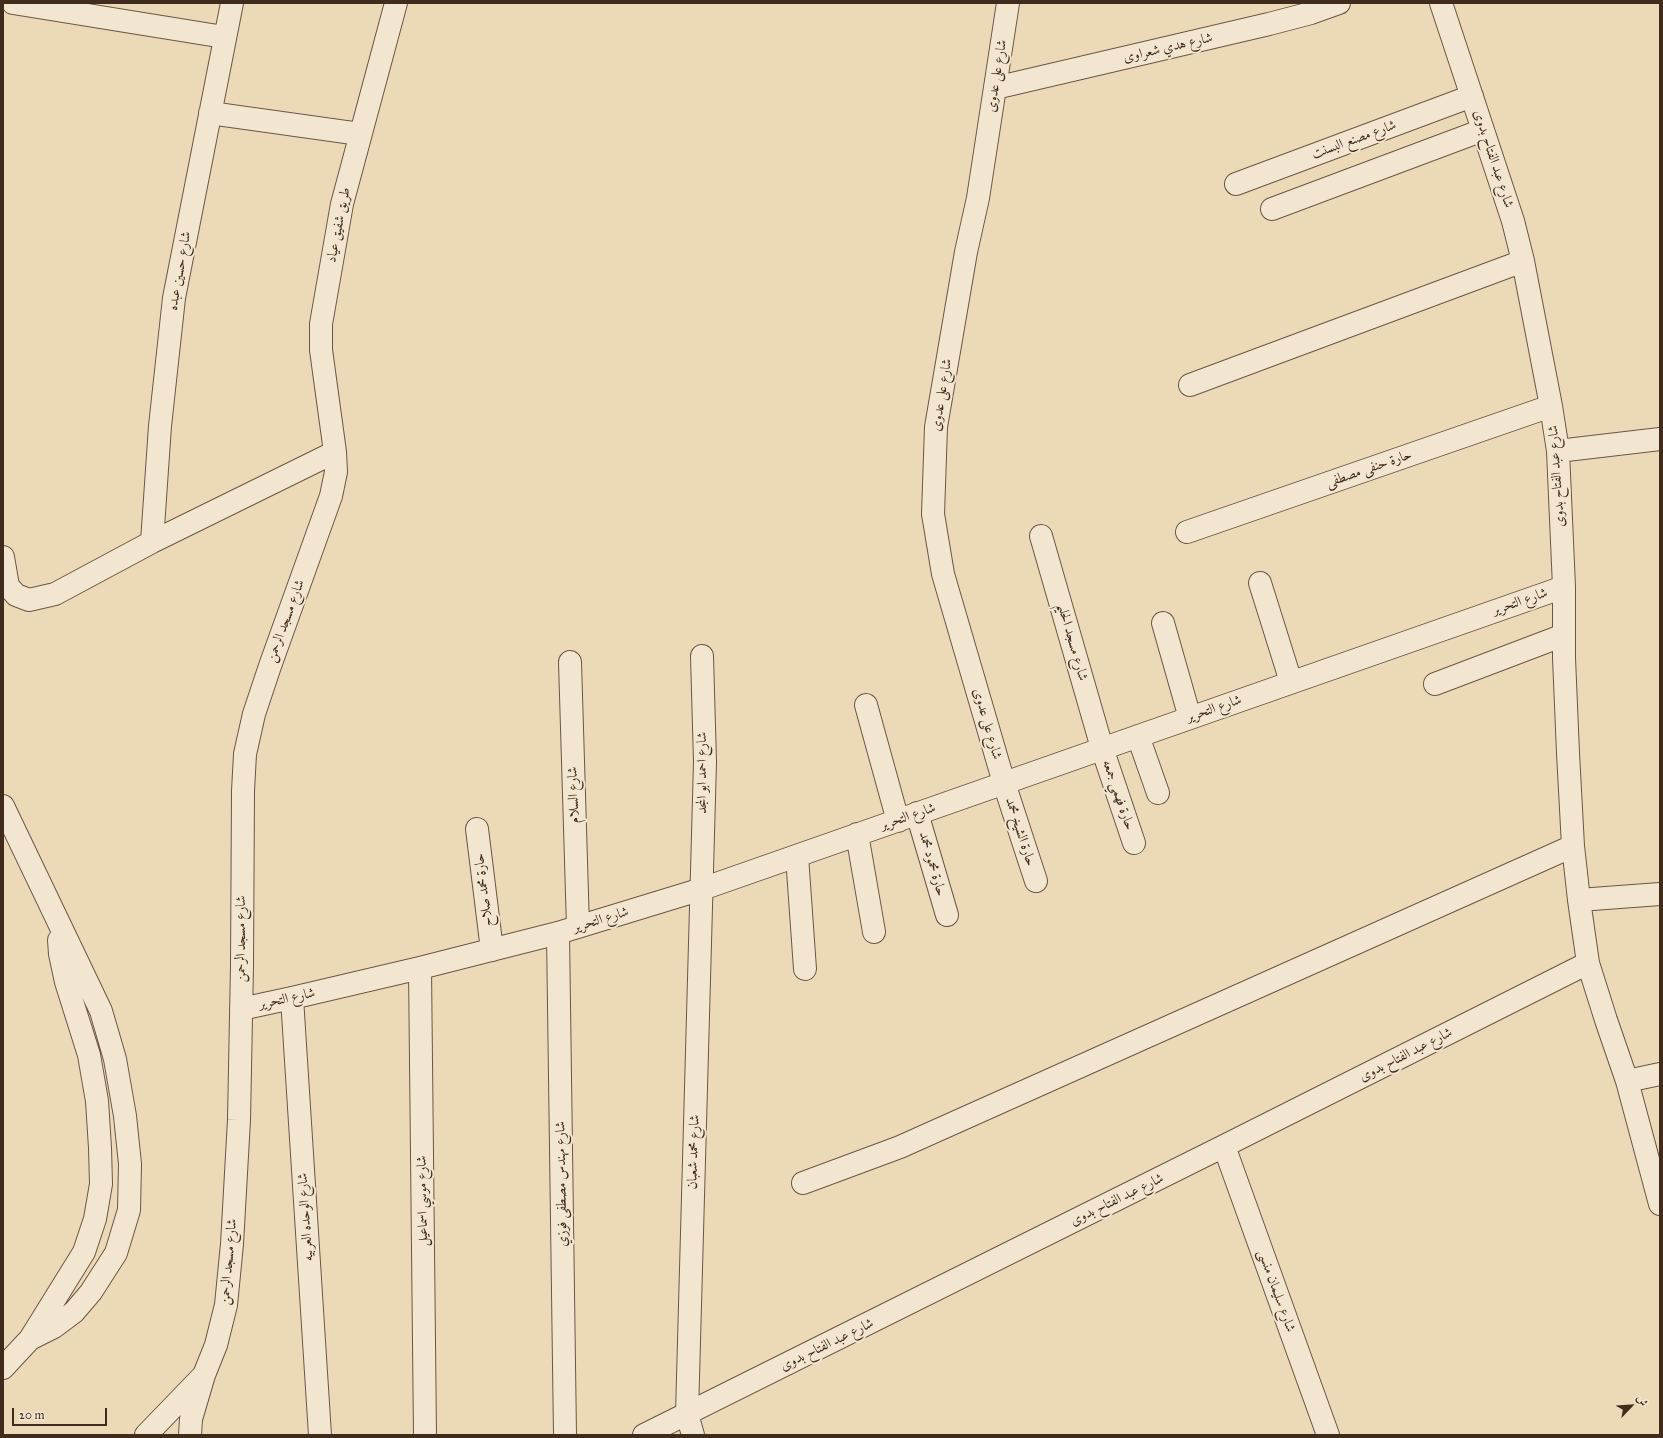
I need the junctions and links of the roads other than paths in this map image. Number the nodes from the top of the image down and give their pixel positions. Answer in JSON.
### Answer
{"nodes":[{"id":1,"x":13,"y":3,"type":"edge"},
{"id":2,"x":232,"y":3,"type":"edge"},
{"id":3,"x":396,"y":3,"type":"edge"},
{"id":4,"x":1008,"y":3,"type":"edge"},
{"id":5,"x":1339,"y":3,"type":"edge"},
{"id":6,"x":1441,"y":3,"type":"edge"},
{"id":7,"x":224,"y":37,"type":"junction"},
{"id":8,"x":995,"y":88,"type":"junction"},
{"id":9,"x":1472,"y":96,"type":"junction"},
{"id":10,"x":210,"y":113,"type":"junction"},
{"id":11,"x":1483,"y":130,"type":"junction"},
{"id":12,"x":360,"y":134,"type":"junction"},
{"id":13,"x":1236,"y":184,"type":"dead end"},
{"id":14,"x":1272,"y":209,"type":"dead end"},
{"id":15,"x":1523,"y":261,"type":"junction"},
{"id":16,"x":1190,"y":385,"type":"dead end"},
{"id":17,"x":1551,"y":406,"type":"junction"},
{"id":18,"x":1660,"y":439,"type":"edge"},
{"id":19,"x":1558,"y":451,"type":"junction"},
{"id":20,"x":335,"y":452,"type":"junction"},
{"id":21,"x":1187,"y":532,"type":"dead end"},
{"id":22,"x":1041,"y":536,"type":"dead end"},
{"id":23,"x":152,"y":542,"type":"junction"},
{"id":24,"x":3,"y":557,"type":"edge"},
{"id":25,"x":1260,"y":583,"type":"dead end"},
{"id":26,"x":1564,"y":587,"type":"junction"},
{"id":27,"x":1162,"y":623,"type":"dead end"},
{"id":28,"x":1564,"y":636,"type":"junction"},
{"id":29,"x":702,"y":656,"type":"dead end"},
{"id":30,"x":570,"y":662,"type":"dead end"},
{"id":31,"x":1291,"y":682,"type":"junction"},
{"id":32,"x":1435,"y":684,"type":"dead end"},
{"id":33,"x":866,"y":705,"type":"dead end"},
{"id":34,"x":1190,"y":718,"type":"junction"},
{"id":35,"x":1138,"y":736,"type":"junction"},
{"id":36,"x":1102,"y":748,"type":"junction"},
{"id":37,"x":1004,"y":783,"type":"junction"},
{"id":38,"x":1158,"y":793,"type":"dead end"},
{"id":39,"x":3,"y":806,"type":"edge"},
{"id":40,"x":907,"y":817,"type":"junction"},
{"id":41,"x":477,"y":829,"type":"dead end"},
{"id":42,"x":857,"y":834,"type":"junction"},
{"id":43,"x":1134,"y":843,"type":"dead end"},
{"id":44,"x":1573,"y":846,"type":"junction"},
{"id":45,"x":797,"y":856,"type":"junction"},
{"id":46,"x":1036,"y":881,"type":"dead end"},
{"id":47,"x":702,"y":889,"type":"junction"},
{"id":48,"x":1660,"y":894,"type":"edge"},
{"id":49,"x":1579,"y":900,"type":"junction"},
{"id":50,"x":947,"y":915,"type":"dead end"},
{"id":51,"x":58,"y":925,"type":"junction"},
{"id":52,"x":568,"y":930,"type":"junction"},
{"id":53,"x":874,"y":932,"type":"dead end"},
{"id":54,"x":492,"y":950,"type":"junction"},
{"id":55,"x":1588,"y":963,"type":"junction"},
{"id":56,"x":420,"y":968,"type":"junction"},
{"id":57,"x":804,"y":969,"type":"dead end"},
{"id":58,"x":292,"y":998,"type":"junction"},
{"id":59,"x":241,"y":1008,"type":"junction"},
{"id":60,"x":1660,"y":1074,"type":"edge"},
{"id":61,"x":1627,"y":1081,"type":"junction"},
{"id":62,"x":1224,"y":1146,"type":"junction"},
{"id":63,"x":803,"y":1183,"type":"dead end"},
{"id":64,"x":1660,"y":1204,"type":"edge"},
{"id":65,"x":30,"y":1339,"type":"junction"},
{"id":66,"x":3,"y":1368,"type":"edge"},
{"id":67,"x":204,"y":1375,"type":"junction"},
{"id":68,"x":687,"y":1414,"type":"junction"},
{"id":69,"x":146,"y":1435,"type":"edge"},
{"id":70,"x":190,"y":1435,"type":"edge"},
{"id":71,"x":320,"y":1435,"type":"edge"},
{"id":72,"x":425,"y":1435,"type":"edge"},
{"id":73,"x":565,"y":1435,"type":"edge"},
{"id":74,"x":644,"y":1435,"type":"edge"},
{"id":75,"x":693,"y":1435,"type":"edge"},
{"id":76,"x":1328,"y":1435,"type":"edge"}],
"edges":[{"from":1,"to":7,"type":"street"},
{"from":2,"to":7,"type":"street","name":"شارع حسين عبده"},
{"from":3,"to":12,"type":"street","name":"طريق شفيق عياد"},
{"from":4,"to":8,"type":"street","name":"شارع على عدوى"},
{"from":5,"to":8,"type":"street","name":"شارع هدي شعراوى"},
{"from":6,"to":9,"type":"street","name":"شارع عبد الفتاح بدوى"},
{"from":7,"to":10,"type":"street","name":"شارع حسين عبده"},
{"from":8,"to":37,"type":"street","name":"شارع على عدوى"},
{"from":9,"to":11,"type":"street","name":"شارع عبد الفتاح بدوى"},
{"from":9,"to":13,"type":"street","name":"شارع مصنع البسنت"},
{"from":10,"to":12,"type":"street"},
{"from":10,"to":23,"type":"street","name":"شارع حسين عبده"},
{"from":11,"to":14,"type":"street"},
{"from":11,"to":15,"type":"street","name":"شارع عبد الفتاح بدوى"},
{"from":12,"to":20,"type":"street","name":"طريق شفيق عياد"},
{"from":15,"to":16,"type":"street"},
{"from":15,"to":17,"type":"street","name":"شارع عبد الفتاح بدوى"},
{"from":17,"to":19,"type":"street","name":"شارع عبد الفتاح بدوى"},
{"from":17,"to":21,"type":"street","name":"حارة حنفى مصطفى"},
{"from":18,"to":19,"type":"street"},
{"from":19,"to":26,"type":"street","name":"شارع عبد الفتاح بدوى"},
{"from":20,"to":23,"type":"street"},
{"from":20,"to":59,"type":"street","name":"شارع مسجد الرحمن"},
{"from":22,"to":36,"type":"street","name":"شارع مسجد الحليم"},
{"from":23,"to":24,"type":"street"},
{"from":25,"to":31,"type":"street"},
{"from":26,"to":28,"type":"street","name":"شارع عبد الفتاح بدوى"},
{"from":26,"to":31,"type":"street","name":"شارع التحرير"},
{"from":27,"to":34,"type":"street"},
{"from":28,"to":32,"type":"street"},
{"from":28,"to":44,"type":"street","name":"شارع عبد الفتاح بدوى"},
{"from":29,"to":47,"type":"street","name":"شارع احمد ابو المجد"},
{"from":30,"to":52,"type":"street","name":"شارع السلام"},
{"from":31,"to":34,"type":"street","name":"شارع التحرير"},
{"from":33,"to":40,"type":"street","name":"حارة محمود محمد"},
{"from":34,"to":35,"type":"street","name":"شارع التحرير"},
{"from":35,"to":36,"type":"street","name":"شارع التحرير"},
{"from":35,"to":38,"type":"street"},
{"from":36,"to":37,"type":"street","name":"شارع التحرير"},
{"from":36,"to":43,"type":"street","name":"حارة فهمي جمعه"},
{"from":37,"to":40,"type":"street","name":"شارع التحرير"},
{"from":37,"to":46,"type":"street","name":"حارة الشيخ محمد"},
{"from":39,"to":51,"type":"street"},
{"from":40,"to":42,"type":"street","name":"شارع التحرير"},
{"from":40,"to":50,"type":"street","name":"حارة محمود محمد"},
{"from":41,"to":54,"type":"street","name":"حارة محمد صلاح"},
{"from":42,"to":45,"type":"street","name":"شارع التحرير"},
{"from":42,"to":53,"type":"street"},
{"from":44,"to":49,"type":"street","name":"شارع عبد الفتاح بدوى"},
{"from":44,"to":63,"type":"street"},
{"from":45,"to":47,"type":"street","name":"شارع التحرير"},
{"from":45,"to":57,"type":"street"},
{"from":47,"to":52,"type":"street","name":"شارع التحرير"},
{"from":47,"to":68,"type":"street","name":"شارع محمد شعبان"},
{"from":48,"to":49,"type":"street"},
{"from":49,"to":55,"type":"street","name":"شارع عبد الفتاح بدوى"},
{"from":51,"to":65,"type":"street"},
{"from":51,"to":65,"type":"street"},
{"from":52,"to":54,"type":"street","name":"شارع التحرير"},
{"from":52,"to":73,"type":"street","name":"شارع مهندس مصطفى فوزي"},
{"from":54,"to":56,"type":"street","name":"شارع التحرير"},
{"from":55,"to":61,"type":"street","name":"شارع عبد الفتاح بدوى"},
{"from":55,"to":62,"type":"street","name":"شارع عبد الفتاح بدوى"},
{"from":56,"to":58,"type":"street","name":"شارع التحرير"},
{"from":56,"to":72,"type":"street","name":"شارع موسي اسماعيل"},
{"from":58,"to":59,"type":"street","name":"شارع التحرير"},
{"from":58,"to":71,"type":"street","name":"شارع الوحده العربيه"},
{"from":59,"to":67,"type":"street","name":"شارع مسجد الرحمن"},
{"from":60,"to":61,"type":"street"},
{"from":61,"to":64,"type":"street","name":"شارع عبد الفتاح بدوى"},
{"from":62,"to":68,"type":"street","name":"شارع عبد الفتاح بدوى"},
{"from":62,"to":76,"type":"street","name":"شارع سليمان منسى"},
{"from":65,"to":66,"type":"street"},
{"from":67,"to":69,"type":"street"},
{"from":67,"to":70,"type":"street","name":"شارع مسجد الرحمن"},
{"from":68,"to":74,"type":"street","name":"شارع عبد الفتاح بدوى"},
{"from":68,"to":75,"type":"street","name":"شارع محمد شعبان"}]}
